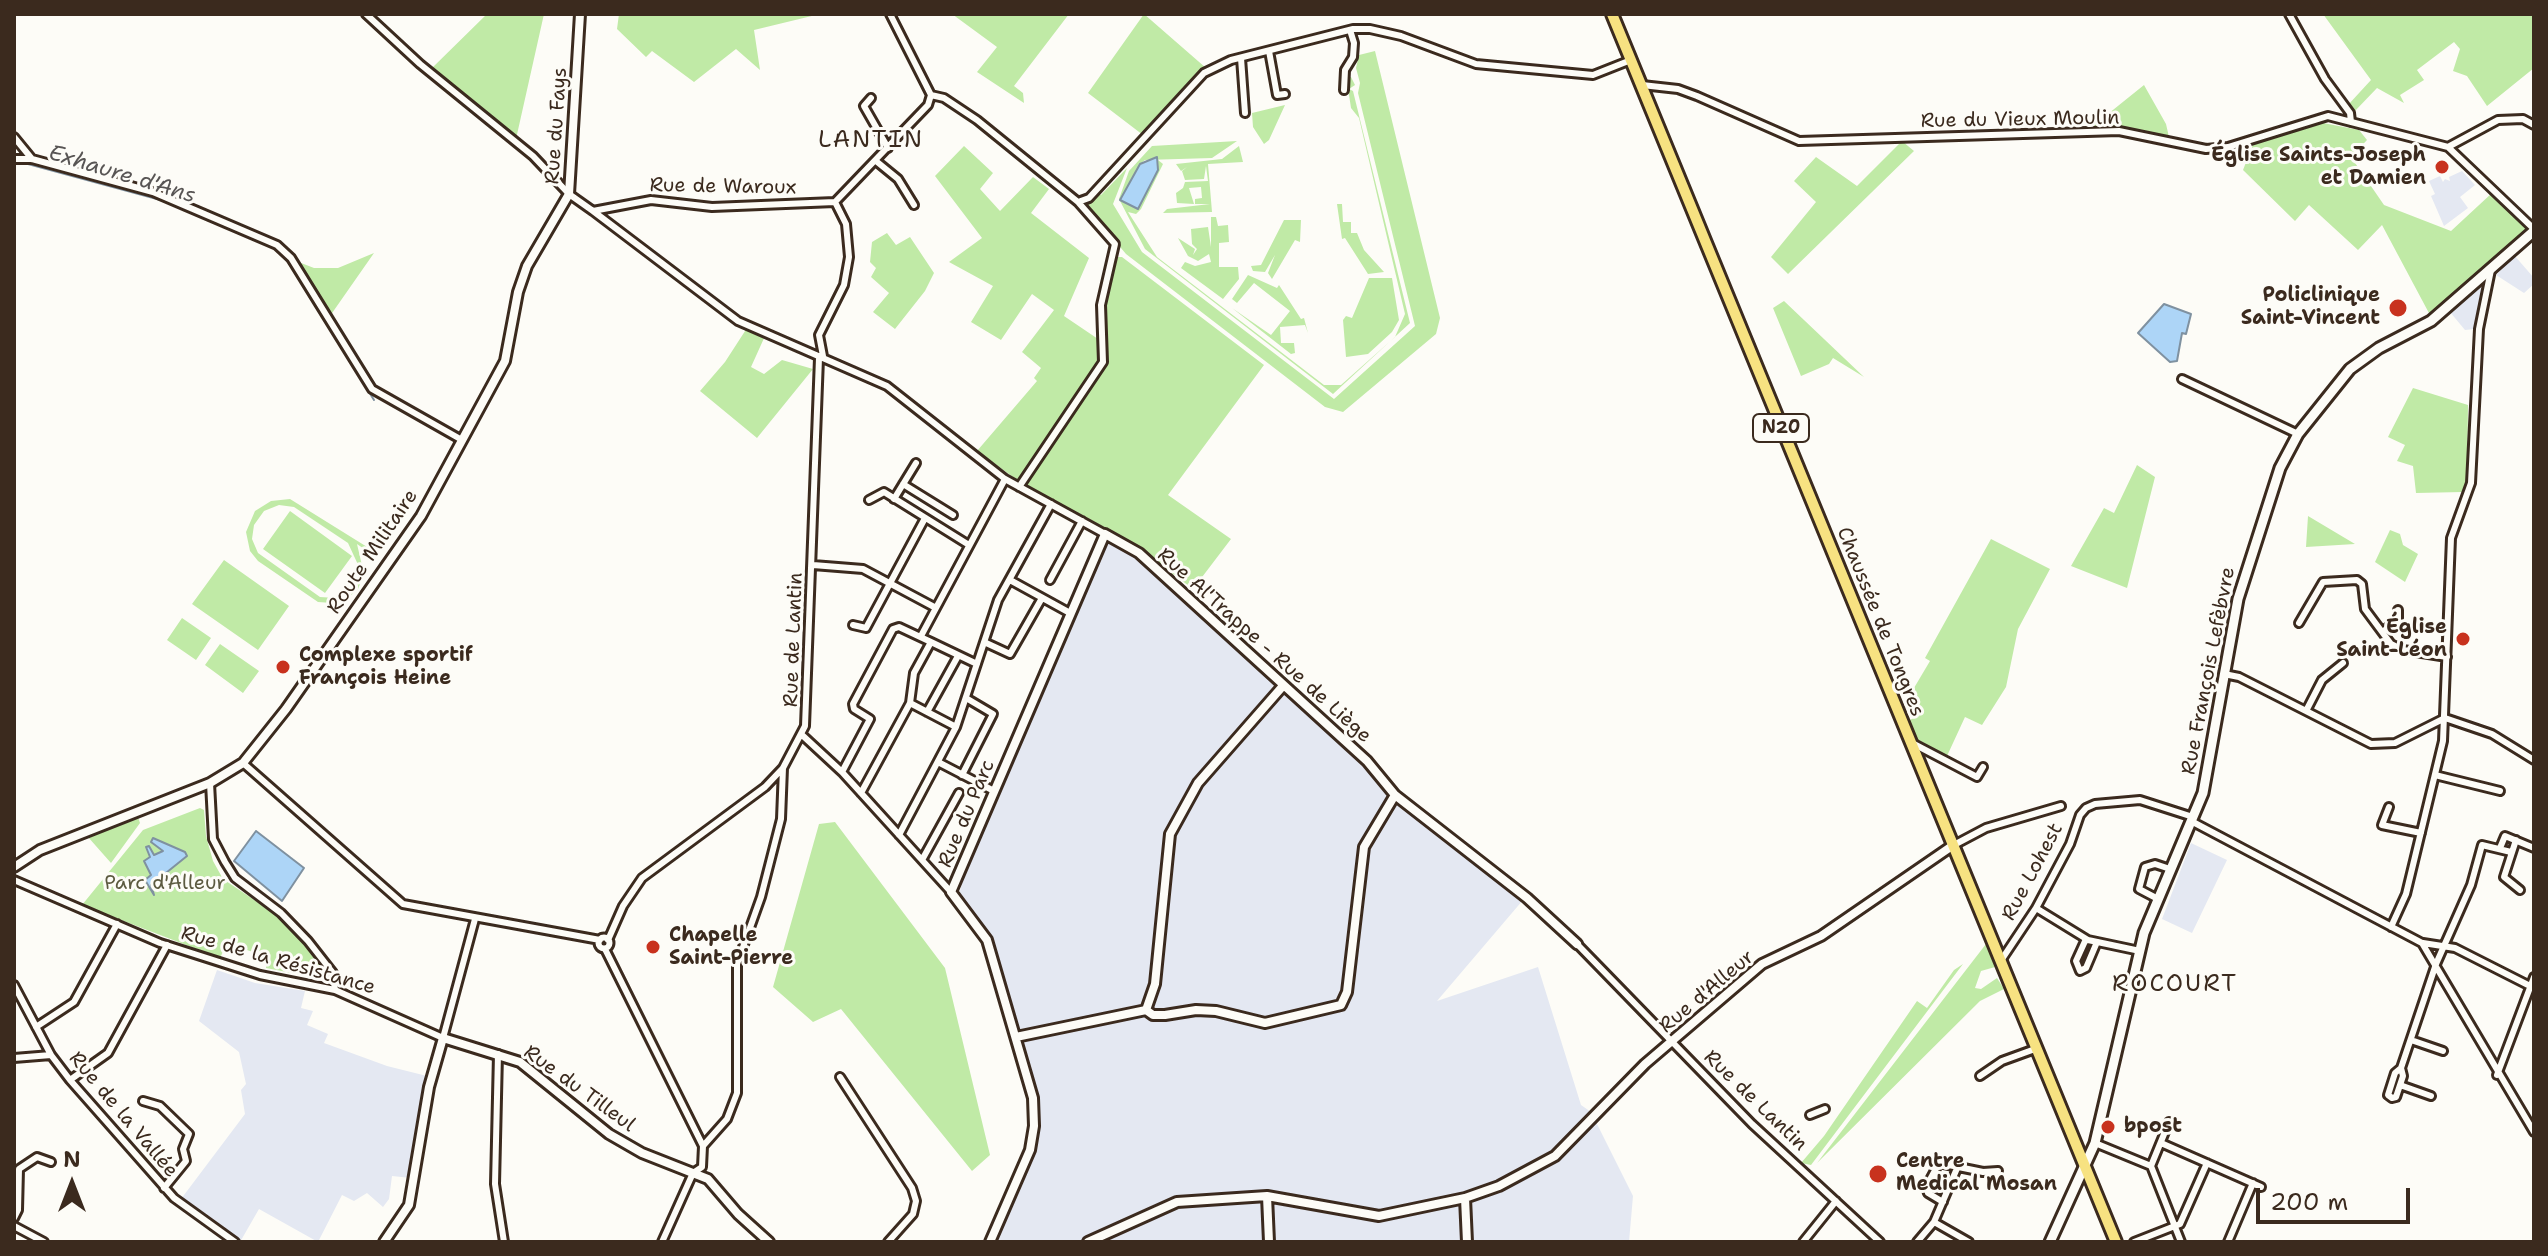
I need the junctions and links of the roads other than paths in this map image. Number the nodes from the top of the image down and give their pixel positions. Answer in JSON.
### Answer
{"nodes":[{"id":1,"x":366,"y":14,"type":"edge"},
{"id":2,"x":580,"y":14,"type":"edge"},
{"id":3,"x":890,"y":14,"type":"edge"},
{"id":4,"x":1612,"y":14,"type":"edge"},
{"id":5,"x":2289,"y":14,"type":"edge"},
{"id":6,"x":1350,"y":30,"type":"junction"},
{"id":7,"x":1269,"y":51,"type":"junction"},
{"id":8,"x":1241,"y":58,"type":"junction"},
{"id":9,"x":1631,"y":60,"type":"junction"},
{"id":10,"x":1642,"y":85,"type":"junction"},
{"id":11,"x":1344,"y":90,"type":"dead end"},
{"id":12,"x":1285,"y":94,"type":"dead end"},
{"id":13,"x":931,"y":95,"type":"junction"},
{"id":14,"x":871,"y":98,"type":"dead end"},
{"id":15,"x":1245,"y":113,"type":"dead end"},
{"id":16,"x":2351,"y":122,"type":"junction"},
{"id":17,"x":2534,"y":125,"type":"edge"},
{"id":18,"x":14,"y":137,"type":"edge"},
{"id":19,"x":2448,"y":147,"type":"junction"},
{"id":20,"x":888,"y":148,"type":"junction"},
{"id":21,"x":14,"y":159,"type":"edge"},
{"id":22,"x":32,"y":159,"type":"junction"},
{"id":23,"x":876,"y":161,"type":"junction"},
{"id":24,"x":569,"y":194,"type":"junction"},
{"id":25,"x":835,"y":202,"type":"junction"},
{"id":26,"x":1078,"y":202,"type":"junction"},
{"id":27,"x":914,"y":205,"type":"dead end"},
{"id":28,"x":593,"y":211,"type":"junction"},
{"id":29,"x":2534,"y":231,"type":"edge"},
{"id":30,"x":2491,"y":270,"type":"junction"},
{"id":31,"x":510,"y":335,"type":"joint"},
{"id":32,"x":823,"y":356,"type":"junction"},
{"id":33,"x":2182,"y":379,"type":"dead end"},
{"id":34,"x":2298,"y":434,"type":"junction"},
{"id":35,"x":462,"y":440,"type":"junction"},
{"id":36,"x":916,"y":463,"type":"dead end"},
{"id":37,"x":1005,"y":479,"type":"junction"},
{"id":38,"x":903,"y":484,"type":"junction"},
{"id":39,"x":1019,"y":487,"type":"junction"},
{"id":40,"x":894,"y":499,"type":"junction"},
{"id":41,"x":869,"y":500,"type":"dead end"},
{"id":42,"x":1051,"y":504,"type":"junction"},
{"id":43,"x":953,"y":515,"type":"dead end"},
{"id":44,"x":924,"y":520,"type":"junction"},
{"id":45,"x":1082,"y":521,"type":"junction"},
{"id":46,"x":1105,"y":534,"type":"junction"},
{"id":47,"x":969,"y":545,"type":"junction"},
{"id":48,"x":813,"y":565,"type":"junction"},
{"id":49,"x":1010,"y":580,"type":"junction"},
{"id":50,"x":1050,"y":580,"type":"dead end"},
{"id":51,"x":890,"y":583,"type":"junction"},
{"id":52,"x":1042,"y":598,"type":"junction"},
{"id":53,"x":936,"y":608,"type":"junction"},
{"id":54,"x":2398,"y":610,"type":"dead end"},
{"id":55,"x":1070,"y":613,"type":"junction"},
{"id":56,"x":2299,"y":623,"type":"dead end"},
{"id":57,"x":853,"y":625,"type":"dead end"},
{"id":58,"x":2383,"y":632,"type":"junction"},
{"id":59,"x":921,"y":636,"type":"junction"},
{"id":60,"x":931,"y":642,"type":"junction"},
{"id":61,"x":984,"y":642,"type":"junction"},
{"id":62,"x":958,"y":656,"type":"junction"},
{"id":63,"x":2447,"y":657,"type":"junction"},
{"id":64,"x":2343,"y":663,"type":"dead end"},
{"id":65,"x":977,"y":664,"type":"junction"},
{"id":66,"x":2224,"y":674,"type":"junction"},
{"id":67,"x":1282,"y":687,"type":"junction"},
{"id":68,"x":966,"y":698,"type":"junction"},
{"id":69,"x":910,"y":703,"type":"junction"},
{"id":70,"x":2306,"y":711,"type":"junction"},
{"id":71,"x":927,"y":712,"type":"junction"},
{"id":72,"x":2445,"y":718,"type":"junction"},
{"id":73,"x":956,"y":727,"type":"junction"},
{"id":74,"x":801,"y":734,"type":"junction"},
{"id":75,"x":1910,"y":743,"type":"junction"},
{"id":76,"x":2534,"y":760,"type":"edge"},
{"id":77,"x":938,"y":762,"type":"junction"},
{"id":78,"x":243,"y":763,"type":"junction"},
{"id":79,"x":1983,"y":767,"type":"dead end"},
{"id":80,"x":783,"y":768,"type":"junction"},
{"id":81,"x":842,"y":772,"type":"junction"},
{"id":82,"x":962,"y":775,"type":"junction"},
{"id":83,"x":2435,"y":775,"type":"junction"},
{"id":84,"x":210,"y":783,"type":"junction"},
{"id":85,"x":994,"y":791,"type":"junction"},
{"id":86,"x":2500,"y":791,"type":"dead end"},
{"id":87,"x":861,"y":793,"type":"junction"},
{"id":88,"x":959,"y":793,"type":"dead end"},
{"id":89,"x":1395,"y":795,"type":"junction"},
{"id":90,"x":2061,"y":806,"type":"dead end"},
{"id":91,"x":2389,"y":807,"type":"dead end"},
{"id":92,"x":2192,"y":819,"type":"junction"},
{"id":93,"x":2421,"y":833,"type":"junction"},
{"id":94,"x":899,"y":835,"type":"junction"},
{"id":95,"x":2516,"y":840,"type":"junction"},
{"id":96,"x":1952,"y":846,"type":"junction"},
{"id":97,"x":2500,"y":848,"type":"junction"},
{"id":98,"x":2534,"y":848,"type":"edge"},
{"id":99,"x":2511,"y":852,"type":"junction"},
{"id":100,"x":922,"y":860,"type":"junction"},
{"id":101,"x":14,"y":867,"type":"edge"},
{"id":102,"x":2170,"y":869,"type":"junction"},
{"id":103,"x":14,"y":880,"type":"edge"},
{"id":104,"x":2520,"y":890,"type":"dead end"},
{"id":105,"x":951,"y":892,"type":"junction"},
{"id":106,"x":2158,"y":899,"type":"junction"},
{"id":107,"x":2036,"y":908,"type":"junction"},
{"id":108,"x":475,"y":919,"type":"junction"},
{"id":109,"x":117,"y":924,"type":"junction"},
{"id":110,"x":2391,"y":927,"type":"junction"},
{"id":111,"x":2086,"y":939,"type":"junction"},
{"id":112,"x":604,"y":940,"type":"junction"},
{"id":113,"x":2097,"y":942,"type":"junction"},
{"id":114,"x":2422,"y":943,"type":"junction"},
{"id":115,"x":1577,"y":944,"type":"joint"},
{"id":116,"x":167,"y":945,"type":"junction"},
{"id":117,"x":2446,"y":945,"type":"junction"},
{"id":118,"x":2140,"y":951,"type":"junction"},
{"id":119,"x":2000,"y":962,"type":"junction"},
{"id":120,"x":2436,"y":964,"type":"junction"},
{"id":121,"x":2534,"y":977,"type":"edge"},
{"id":122,"x":14,"y":985,"type":"edge"},
{"id":123,"x":2532,"y":987,"type":"edge"},
{"id":124,"x":335,"y":990,"type":"junction"},
{"id":125,"x":1146,"y":1010,"type":"junction"},
{"id":126,"x":36,"y":1027,"type":"junction"},
{"id":127,"x":1016,"y":1037,"type":"junction"},
{"id":128,"x":443,"y":1038,"type":"junction"},
{"id":129,"x":2411,"y":1040,"type":"junction"},
{"id":130,"x":1672,"y":1042,"type":"junction"},
{"id":131,"x":2035,"y":1049,"type":"junction"},
{"id":132,"x":2443,"y":1051,"type":"dead end"},
{"id":133,"x":498,"y":1054,"type":"junction"},
{"id":134,"x":51,"y":1055,"type":"junction"},
{"id":135,"x":14,"y":1058,"type":"edge"},
{"id":136,"x":2401,"y":1068,"type":"junction"},
{"id":137,"x":2497,"y":1075,"type":"junction"},
{"id":138,"x":1980,"y":1076,"type":"dead end"},
{"id":139,"x":840,"y":1077,"type":"dead end"},
{"id":140,"x":70,"y":1080,"type":"junction"},
{"id":141,"x":2400,"y":1085,"type":"junction"},
{"id":142,"x":2431,"y":1096,"type":"dead end"},
{"id":143,"x":143,"y":1101,"type":"dead end"},
{"id":144,"x":1825,"y":1109,"type":"dead end"},
{"id":145,"x":1810,"y":1115,"type":"dead end"},
{"id":146,"x":2169,"y":1122,"type":"dead end"},
{"id":147,"x":2534,"y":1132,"type":"edge"},
{"id":148,"x":2096,"y":1140,"type":"junction"},
{"id":149,"x":2074,"y":1141,"type":"junction"},
{"id":150,"x":2161,"y":1143,"type":"junction"},
{"id":151,"x":703,"y":1146,"type":"junction"},
{"id":152,"x":51,"y":1162,"type":"dead end"},
{"id":153,"x":2207,"y":1163,"type":"junction"},
{"id":154,"x":1958,"y":1166,"type":"junction"},
{"id":155,"x":2151,"y":1166,"type":"junction"},
{"id":156,"x":2085,"y":1169,"type":"junction"},
{"id":157,"x":1998,"y":1171,"type":"dead end"},
{"id":158,"x":693,"y":1173,"type":"junction"},
{"id":159,"x":2079,"y":1183,"type":"junction"},
{"id":160,"x":2253,"y":1183,"type":"junction"},
{"id":161,"x":2092,"y":1186,"type":"junction"},
{"id":162,"x":2261,"y":1187,"type":"dead end"},
{"id":163,"x":164,"y":1188,"type":"junction"},
{"id":164,"x":1267,"y":1196,"type":"junction"},
{"id":165,"x":1465,"y":1198,"type":"junction"},
{"id":166,"x":1836,"y":1201,"type":"junction"},
{"id":167,"x":1943,"y":1202,"type":"junction"},
{"id":168,"x":14,"y":1218,"type":"edge"},
{"id":169,"x":1934,"y":1222,"type":"junction"},
{"id":170,"x":14,"y":1226,"type":"edge"},
{"id":171,"x":2175,"y":1227,"type":"junction"},
{"id":172,"x":44,"y":1242,"type":"edge"},
{"id":173,"x":235,"y":1242,"type":"edge"},
{"id":174,"x":384,"y":1242,"type":"edge"},
{"id":175,"x":504,"y":1242,"type":"edge"},
{"id":176,"x":662,"y":1242,"type":"edge"},
{"id":177,"x":769,"y":1242,"type":"edge"},
{"id":178,"x":888,"y":1242,"type":"edge"},
{"id":179,"x":990,"y":1242,"type":"edge"},
{"id":180,"x":1088,"y":1242,"type":"edge"},
{"id":181,"x":1269,"y":1242,"type":"edge"},
{"id":182,"x":1467,"y":1242,"type":"edge"},
{"id":183,"x":1803,"y":1242,"type":"edge"},
{"id":184,"x":1880,"y":1242,"type":"edge"},
{"id":185,"x":1917,"y":1242,"type":"edge"},
{"id":186,"x":1969,"y":1242,"type":"edge"},
{"id":187,"x":2050,"y":1242,"type":"edge"},
{"id":188,"x":2116,"y":1242,"type":"edge"},
{"id":189,"x":2134,"y":1242,"type":"edge"},
{"id":190,"x":2181,"y":1242,"type":"edge"},
{"id":191,"x":2228,"y":1242,"type":"edge"}],
"edges":[{"from":1,"to":24,"type":"street"},
{"from":2,"to":24,"type":"street","name":"Rue du Fays"},
{"from":3,"to":13,"type":"street"},
{"from":4,"to":9,"type":"main road","name":"Chaussée de Tongres","number":"N20"},
{"from":5,"to":16,"type":"street"},
{"from":6,"to":7,"type":"street"},
{"from":6,"to":9,"type":"street"},
{"from":6,"to":11,"type":"street"},
{"from":7,"to":8,"type":"street"},
{"from":7,"to":12,"type":"street"},
{"from":8,"to":15,"type":"street"},
{"from":8,"to":26,"type":"street"},
{"from":9,"to":10,"type":"main road","name":"Chaussée de Tongres","number":"N20"},
{"from":10,"to":16,"type":"street","name":"Rue du Vieux Moulin"},
{"from":10,"to":75,"type":"main road","name":"Chaussée de Tongres","number":"N20"},
{"from":13,"to":20,"type":"street"},
{"from":13,"to":26,"type":"street"},
{"from":14,"to":20,"type":"street"},
{"from":16,"to":19,"type":"street","name":"Rue du Vieux Moulin"},
{"from":17,"to":19,"type":"street"},
{"from":18,"to":22,"type":"street"},
{"from":19,"to":29,"type":"street"},
{"from":20,"to":23,"type":"street"},
{"from":21,"to":22,"type":"street"},
{"from":22,"to":35,"type":"street"},
{"from":23,"to":25,"type":"street"},
{"from":23,"to":27,"type":"street"},
{"from":24,"to":28,"type":"street"},
{"from":24,"to":31,"type":"street","name":"Rue du Fays"},
{"from":25,"to":28,"type":"street","name":"Rue de Waroux"},
{"from":25,"to":32,"type":"street","name":"Rue de Lantin"},
{"from":26,"to":39,"type":"street"},
{"from":28,"to":32,"type":"street","name":"Rue Al'Trappe - Rue de Liège"},
{"from":29,"to":30,"type":"main road"},
{"from":30,"to":34,"type":"main road","name":"Rue François Lefèbvre"},
{"from":30,"to":63,"type":"street"},
{"from":31,"to":35,"type":"street","name":"Route Militaire"},
{"from":32,"to":37,"type":"street","name":"Rue Al'Trappe - Rue de Liège"},
{"from":32,"to":48,"type":"street","name":"Rue de Lantin"},
{"from":33,"to":34,"type":"street"},
{"from":34,"to":66,"type":"main road","name":"Rue François Lefèbvre"},
{"from":35,"to":78,"type":"street","name":"Route Militaire"},
{"from":36,"to":38,"type":"street"},
{"from":37,"to":39,"type":"street","name":"Rue Al'Trappe - Rue de Liège"},
{"from":37,"to":47,"type":"street"},
{"from":38,"to":40,"type":"street"},
{"from":38,"to":43,"type":"street"},
{"from":39,"to":42,"type":"street","name":"Rue Al'Trappe - Rue de Liège"},
{"from":40,"to":41,"type":"street"},
{"from":40,"to":44,"type":"street"},
{"from":42,"to":45,"type":"street","name":"Rue Al'Trappe - Rue de Liège"},
{"from":42,"to":49,"type":"street"},
{"from":44,"to":47,"type":"street"},
{"from":44,"to":51,"type":"street"},
{"from":45,"to":46,"type":"street","name":"Rue Al'Trappe - Rue de Liège"},
{"from":45,"to":50,"type":"street"},
{"from":46,"to":55,"type":"street","name":"Rue du Parc"},
{"from":46,"to":67,"type":"street","name":"Rue Al'Trappe - Rue de Liège"},
{"from":47,"to":53,"type":"street"},
{"from":48,"to":51,"type":"street"},
{"from":48,"to":74,"type":"street","name":"Rue de Lantin"},
{"from":49,"to":52,"type":"street"},
{"from":49,"to":61,"type":"street"},
{"from":51,"to":53,"type":"street"},
{"from":51,"to":57,"type":"street"},
{"from":52,"to":55,"type":"street"},
{"from":52,"to":61,"type":"street"},
{"from":53,"to":59,"type":"street"},
{"from":54,"to":58,"type":"street"},
{"from":55,"to":85,"type":"street","name":"Rue du Parc"},
{"from":56,"to":58,"type":"street"},
{"from":58,"to":63,"type":"street"},
{"from":59,"to":60,"type":"street"},
{"from":59,"to":81,"type":"street"},
{"from":60,"to":62,"type":"street"},
{"from":60,"to":69,"type":"street"},
{"from":61,"to":65,"type":"street"},
{"from":62,"to":65,"type":"street"},
{"from":62,"to":71,"type":"street"},
{"from":63,"to":72,"type":"street"},
{"from":64,"to":70,"type":"street"},
{"from":65,"to":68,"type":"street"},
{"from":66,"to":70,"type":"street"},
{"from":66,"to":92,"type":"main road","name":"Rue François Lefèbvre"},
{"from":67,"to":89,"type":"street","name":"Rue Al'Trappe - Rue de Liège"},
{"from":67,"to":125,"type":"street"},
{"from":68,"to":73,"type":"street"},
{"from":68,"to":82,"type":"street"},
{"from":69,"to":71,"type":"street"},
{"from":69,"to":87,"type":"street"},
{"from":70,"to":72,"type":"street"},
{"from":71,"to":73,"type":"street"},
{"from":72,"to":76,"type":"street"},
{"from":72,"to":83,"type":"street"},
{"from":73,"to":77,"type":"street"},
{"from":74,"to":80,"type":"street","name":"Rue de Lantin"},
{"from":74,"to":81,"type":"street"},
{"from":75,"to":79,"type":"street"},
{"from":75,"to":96,"type":"main road","name":"Chaussée de Tongres","number":"N20"},
{"from":77,"to":82,"type":"street"},
{"from":77,"to":94,"type":"street"},
{"from":78,"to":84,"type":"street","name":"Route Militaire"},
{"from":78,"to":108,"type":"street"},
{"from":80,"to":112,"type":"street","name":"Rue de Lantin"},
{"from":80,"to":151,"type":"street"},
{"from":81,"to":87,"type":"street"},
{"from":82,"to":85,"type":"street"},
{"from":83,"to":86,"type":"street"},
{"from":83,"to":93,"type":"street"},
{"from":84,"to":101,"type":"street","name":"Route Militaire"},
{"from":84,"to":124,"type":"street"},
{"from":85,"to":105,"type":"street","name":"Rue du Parc"},
{"from":87,"to":94,"type":"street"},
{"from":88,"to":100,"type":"street"},
{"from":89,"to":115,"type":"street","name":"Rue Al'Trappe - Rue de Liège"},
{"from":89,"to":125,"type":"street"},
{"from":90,"to":96,"type":"street"},
{"from":91,"to":93,"type":"street"},
{"from":92,"to":102,"type":"main road","name":"Rue François Lefèbvre"},
{"from":92,"to":107,"type":"street","name":"Rue Lohest"},
{"from":92,"to":110,"type":"street"},
{"from":93,"to":110,"type":"street"},
{"from":94,"to":100,"type":"street"},
{"from":95,"to":97,"type":"street"},
{"from":95,"to":98,"type":"street"},
{"from":95,"to":99,"type":"street"},
{"from":96,"to":119,"type":"main road","name":"Chaussée de Tongres","number":"N20"},
{"from":96,"to":130,"type":"street","name":"Rue d'Alleur"},
{"from":97,"to":99,"type":"street"},
{"from":97,"to":117,"type":"street"},
{"from":99,"to":104,"type":"street"},
{"from":100,"to":105,"type":"street"},
{"from":102,"to":106,"type":"main road","name":"Rue François Lefèbvre"},
{"from":102,"to":106,"type":"street"},
{"from":103,"to":109,"type":"street","name":"Rue de la Résistance"},
{"from":105,"to":127,"type":"street","name":"Rue du Parc"},
{"from":106,"to":118,"type":"main road","name":"Rue François Lefèbvre"},
{"from":107,"to":111,"type":"street"},
{"from":107,"to":119,"type":"street","name":"Rue Lohest"},
{"from":108,"to":112,"type":"street"},
{"from":108,"to":128,"type":"street"},
{"from":109,"to":116,"type":"street","name":"Rue de la Résistance"},
{"from":109,"to":126,"type":"street"},
{"from":110,"to":114,"type":"street"},
{"from":111,"to":113,"type":"street"},
{"from":111,"to":113,"type":"street"},
{"from":112,"to":151,"type":"street"},
{"from":113,"to":118,"type":"street"},
{"from":114,"to":117,"type":"street"},
{"from":114,"to":120,"type":"street"},
{"from":115,"to":130,"type":"street","name":"Rue de Lantin"},
{"from":116,"to":124,"type":"street","name":"Rue de la Résistance"},
{"from":116,"to":140,"type":"street"},
{"from":117,"to":120,"type":"street"},
{"from":117,"to":123,"type":"street"},
{"from":118,"to":148,"type":"main road","name":"Rue François Lefèbvre"},
{"from":119,"to":131,"type":"main road","name":"Chaussée de Tongres","number":"N20"},
{"from":120,"to":129,"type":"street"},
{"from":120,"to":137,"type":"street"},
{"from":121,"to":123,"type":"street"},
{"from":122,"to":126,"type":"street","name":"Rue de la Vallée"},
{"from":123,"to":137,"type":"street"},
{"from":124,"to":128,"type":"street","name":"Rue de la Résistance"},
{"from":125,"to":127,"type":"street"},
{"from":126,"to":134,"type":"street","name":"Rue de la Vallée"},
{"from":127,"to":179,"type":"street","name":"Rue du Parc"},
{"from":128,"to":133,"type":"street","name":"Rue du Tilleul"},
{"from":128,"to":174,"type":"street"},
{"from":129,"to":132,"type":"street"},
{"from":129,"to":136,"type":"street"},
{"from":130,"to":165,"type":"street","name":"Rue d'Alleur"},
{"from":130,"to":166,"type":"street","name":"Rue de Lantin"},
{"from":131,"to":138,"type":"street"},
{"from":131,"to":149,"type":"main road","name":"Chaussée de Tongres","number":"N20"},
{"from":133,"to":158,"type":"street","name":"Rue du Tilleul"},
{"from":133,"to":175,"type":"street"},
{"from":134,"to":135,"type":"street"},
{"from":134,"to":140,"type":"street","name":"Rue de la Vallée"},
{"from":136,"to":141,"type":"street"},
{"from":136,"to":141,"type":"street"},
{"from":137,"to":147,"type":"street"},
{"from":139,"to":178,"type":"street"},
{"from":140,"to":163,"type":"street","name":"Rue de la Vallée"},
{"from":141,"to":142,"type":"street"},
{"from":143,"to":163,"type":"street"},
{"from":144,"to":145,"type":"street"},
{"from":146,"to":150,"type":"street"},
{"from":148,"to":149,"type":"main road"},
{"from":148,"to":155,"type":"street"},
{"from":148,"to":156,"type":"main road","name":"Rue François Lefèbvre"},
{"from":149,"to":156,"type":"main road","name":"Chaussée de Tongres","number":"N20"},
{"from":150,"to":153,"type":"street"},
{"from":150,"to":155,"type":"street"},
{"from":151,"to":158,"type":"street"},
{"from":152,"to":168,"type":"street"},
{"from":153,"to":160,"type":"street"},
{"from":153,"to":171,"type":"street"},
{"from":154,"to":157,"type":"street"},
{"from":154,"to":167,"type":"street"},
{"from":154,"to":167,"type":"street"},
{"from":155,"to":171,"type":"street"},
{"from":156,"to":159,"type":"main road","name":"Rue François Lefèbvre"},
{"from":156,"to":161,"type":"main road","name":"Chaussée de Tongres","number":"N20"},
{"from":158,"to":176,"type":"street"},
{"from":158,"to":177,"type":"street","name":"Rue du Tilleul"},
{"from":159,"to":161,"type":"main road"},
{"from":159,"to":187,"type":"main road","name":"Rue François Lefèbvre"},
{"from":160,"to":162,"type":"street"},
{"from":160,"to":191,"type":"street"},
{"from":161,"to":188,"type":"main road","name":"Chaussée de Tongres","number":"N20"},
{"from":163,"to":173,"type":"street","name":"Rue de la Vallée"},
{"from":164,"to":165,"type":"street","name":"Rue d'Alleur"},
{"from":164,"to":180,"type":"street","name":"Rue d'Alleur"},
{"from":164,"to":181,"type":"street"},
{"from":165,"to":182,"type":"street"},
{"from":166,"to":183,"type":"street"},
{"from":166,"to":184,"type":"street","name":"Rue de Lantin"},
{"from":167,"to":169,"type":"street"},
{"from":169,"to":185,"type":"street"},
{"from":169,"to":186,"type":"street"},
{"from":170,"to":172,"type":"street"},
{"from":171,"to":189,"type":"street"},
{"from":171,"to":190,"type":"street"}]}
